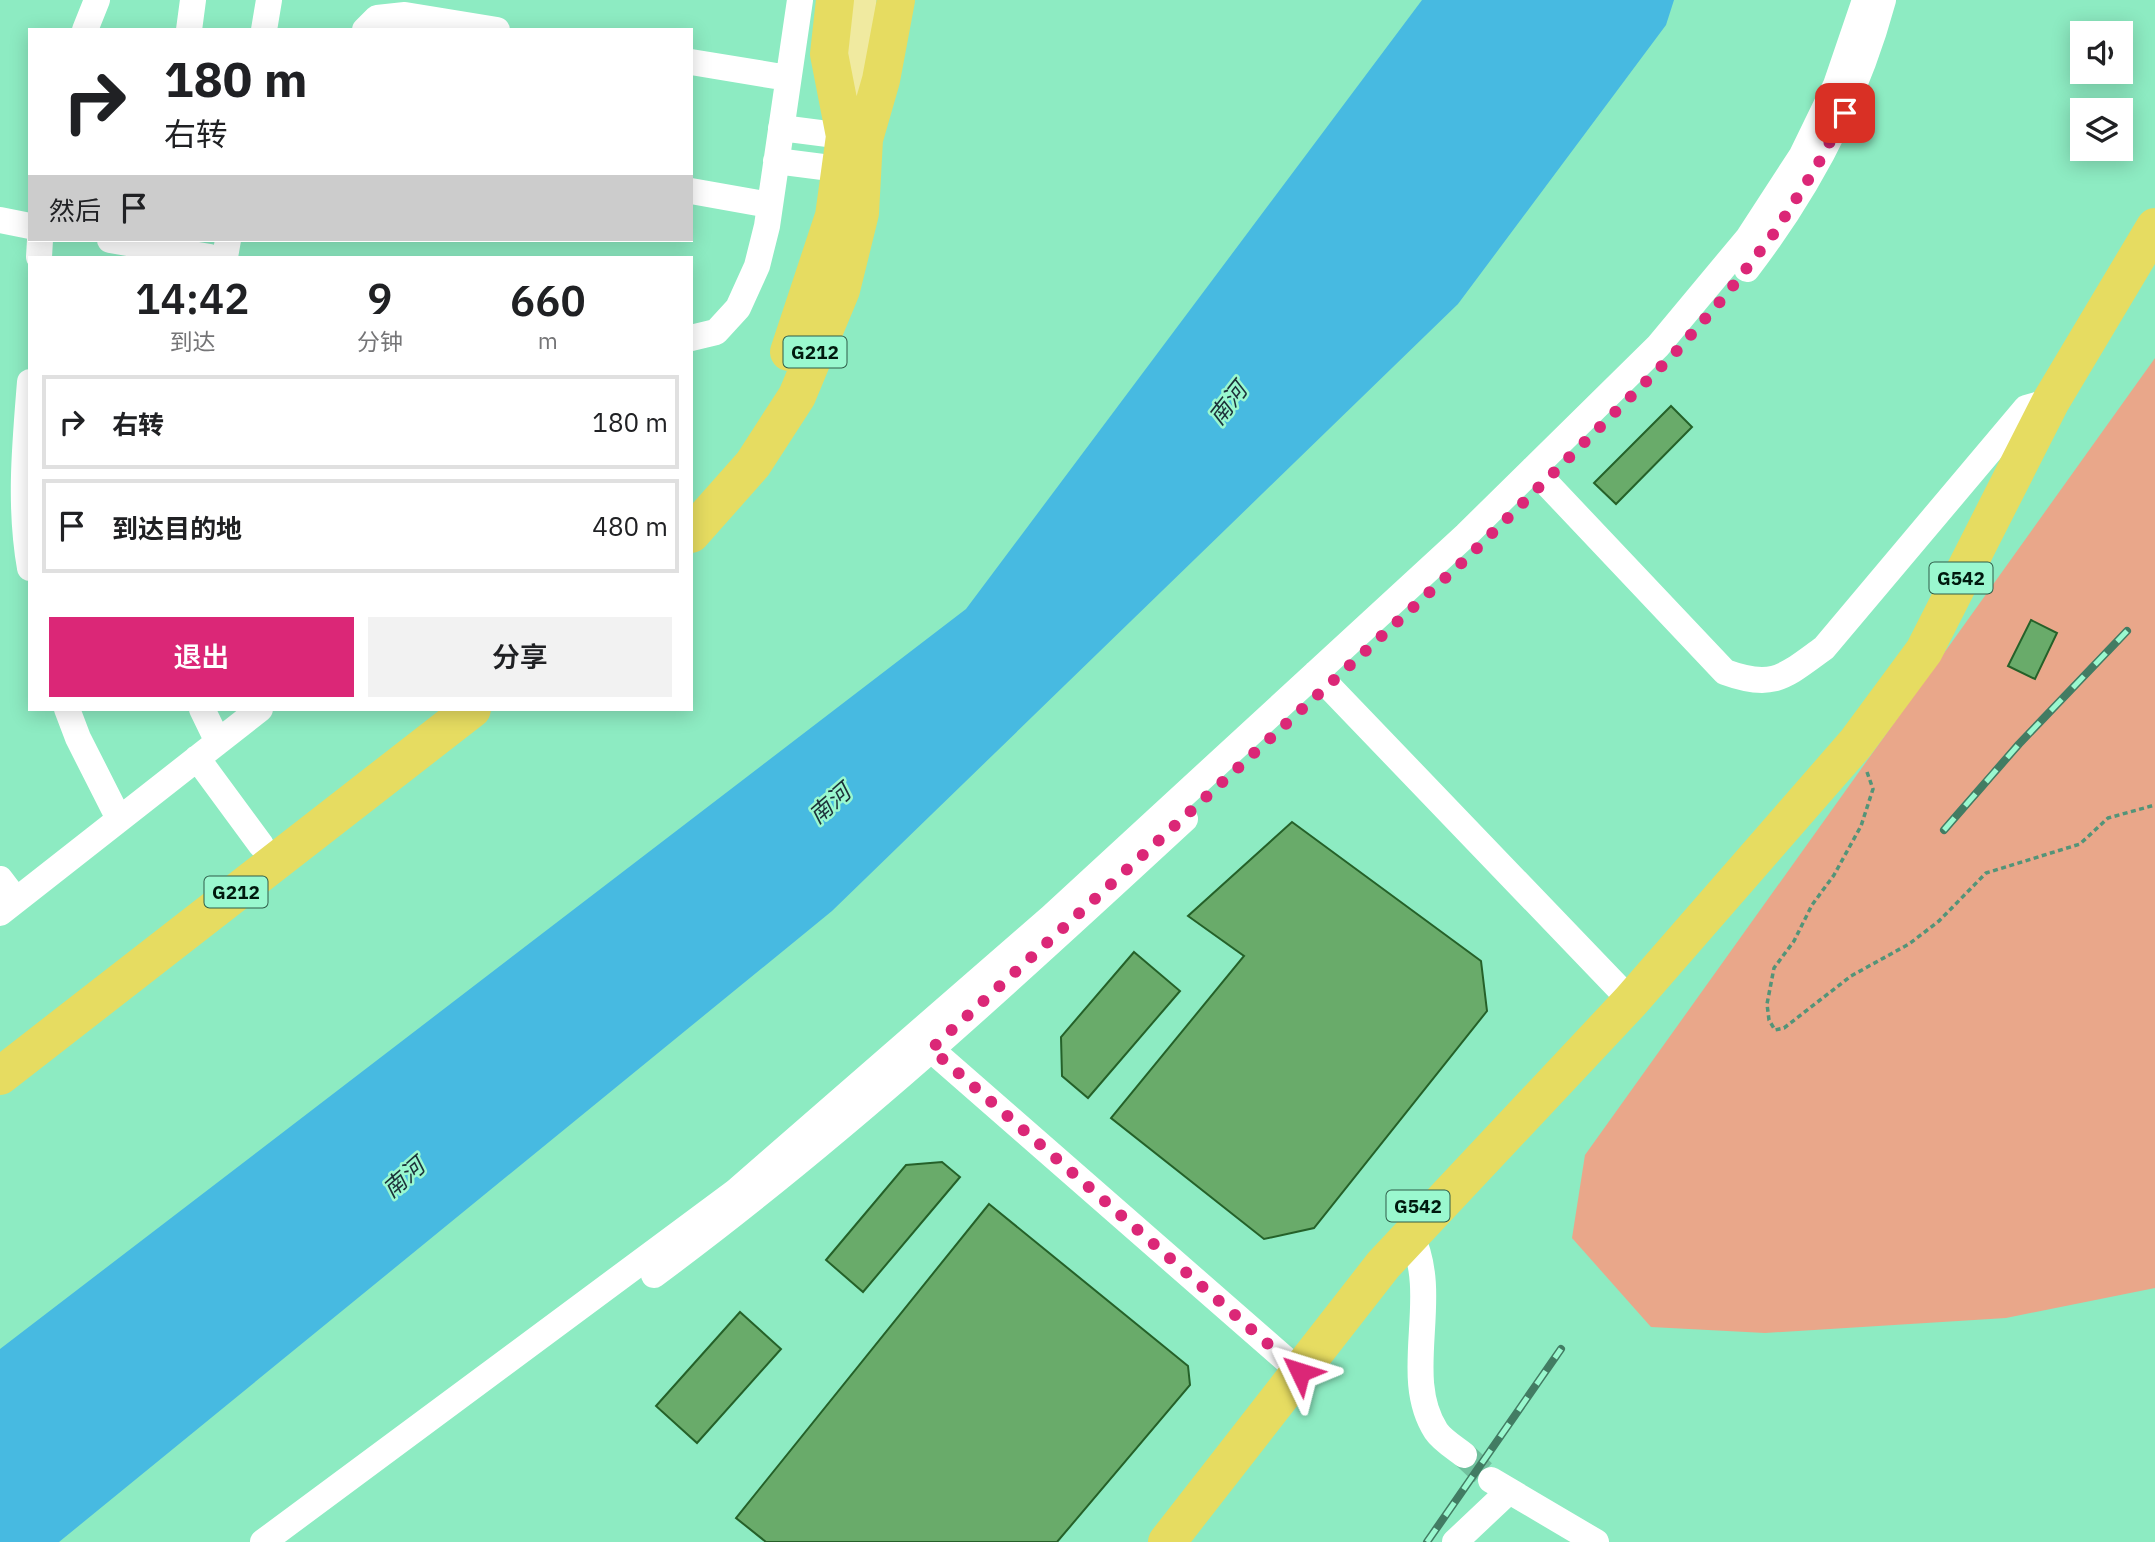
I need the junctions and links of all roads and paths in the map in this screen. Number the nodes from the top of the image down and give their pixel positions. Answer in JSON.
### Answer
{"nodes":[{"id":1,"x":97,"y":0,"type":"edge"},
{"id":2,"x":193,"y":0,"type":"edge"},
{"id":3,"x":269,"y":0,"type":"edge"},
{"id":4,"x":800,"y":0,"type":"edge"},
{"id":5,"x":835,"y":0,"type":"edge"},
{"id":6,"x":860,"y":0,"type":"edge"},
{"id":7,"x":881,"y":0,"type":"edge"},
{"id":8,"x":896,"y":0,"type":"edge"},
{"id":9,"x":1865,"y":0,"type":"edge"},
{"id":10,"x":1883,"y":0,"type":"edge"},
{"id":11,"x":86,"y":28,"type":"edge"},
{"id":12,"x":189,"y":28,"type":"edge"},
{"id":13,"x":264,"y":28,"type":"edge"},
{"id":14,"x":367,"y":28,"type":"edge"},
{"id":15,"x":485,"y":28,"type":"edge"},
{"id":16,"x":693,"y":62,"type":"edge"},
{"id":17,"x":788,"y":78,"type":"junction"},
{"id":18,"x":781,"y":128,"type":"junction"},
{"id":19,"x":853,"y":154,"type":"junction"},
{"id":20,"x":776,"y":161,"type":"junction"},
{"id":21,"x":693,"y":191,"type":"edge"},
{"id":22,"x":770,"y":205,"type":"junction"},
{"id":23,"x":0,"y":220,"type":"edge"},
{"id":24,"x":28,"y":226,"type":"edge"},
{"id":25,"x":2155,"y":227,"type":"edge"},
{"id":26,"x":122,"y":242,"type":"edge"},
{"id":27,"x":204,"y":256,"type":"edge"},
{"id":28,"x":693,"y":338,"type":"edge"},
{"id":29,"x":2051,"y":401,"type":"junction"},
{"id":30,"x":28,"y":410,"type":"edge"},
{"id":31,"x":1540,"y":474,"type":"junction"},
{"id":32,"x":693,"y":499,"type":"edge"},
{"id":33,"x":693,"y":532,"type":"edge"},
{"id":34,"x":28,"y":557,"type":"edge"},
{"id":35,"x":1322,"y":680,"type":"junction"},
{"id":36,"x":68,"y":711,"type":"edge"},
{"id":37,"x":203,"y":711,"type":"edge"},
{"id":38,"x":257,"y":711,"type":"edge"},
{"id":39,"x":434,"y":711,"type":"edge"},
{"id":40,"x":469,"y":711,"type":"edge"},
{"id":41,"x":218,"y":741,"type":"junction"},
{"id":42,"x":1856,"y":743,"type":"junction"},
{"id":43,"x":197,"y":758,"type":"junction"},
{"id":44,"x":2155,"y":805,"type":"edge"},
{"id":45,"x":119,"y":820,"type":"junction"},
{"id":46,"x":261,"y":845,"type":"junction"},
{"id":47,"x":0,"y":879,"type":"edge"},
{"id":48,"x":8,"y":907,"type":"edge"},
{"id":49,"x":1625,"y":995,"type":"junction"},
{"id":50,"x":923,"y":1042,"type":"junction"},
{"id":51,"x":0,"y":1048,"type":"edge"},
{"id":52,"x":0,"y":1076,"type":"edge"},
{"id":53,"x":1411,"y":1235,"type":"junction"},
{"id":54,"x":1294,"y":1367,"type":"junction"},
{"id":55,"x":1464,"y":1455,"type":"tunnel mouth"},
{"id":56,"x":263,"y":1542,"type":"edge"},
{"id":57,"x":292,"y":1542,"type":"edge"},
{"id":58,"x":1145,"y":1542,"type":"edge"},
{"id":59,"x":1167,"y":1542,"type":"edge"},
{"id":60,"x":1455,"y":1542,"type":"edge"},
{"id":61,"x":1596,"y":1542,"type":"edge"}],
"edges":[{"from":1,"to":11,"type":"street"},
{"from":2,"to":12,"type":"street"},
{"from":3,"to":13,"type":"street"},
{"from":4,"to":17,"type":"street"},
{"from":5,"to":19,"type":"highway"},
{"from":6,"to":19,"type":"main road"},
{"from":7,"to":19,"type":"main road"},
{"from":8,"to":19,"type":"highway"},
{"from":9,"to":31,"type":"street"},
{"from":10,"to":31,"type":"street"},
{"from":14,"to":15,"type":"street"},
{"from":16,"to":17,"type":"street"},
{"from":17,"to":18,"type":"street"},
{"from":18,"to":19,"type":"street"},
{"from":18,"to":20,"type":"street"},
{"from":19,"to":20,"type":"street"},
{"from":19,"to":32,"type":"highway","number":"G212"},
{"from":19,"to":33,"type":"highway","number":"G212"},
{"from":20,"to":22,"type":"street"},
{"from":21,"to":22,"type":"street"},
{"from":22,"to":28,"type":"street"},
{"from":23,"to":24,"type":"street"},
{"from":25,"to":29,"type":"highway","number":"G542"},
{"from":26,"to":27,"type":"street"},
{"from":29,"to":31,"type":"street"},
{"from":29,"to":42,"type":"highway","number":"G542"},
{"from":30,"to":34,"type":"street"},
{"from":31,"to":35,"type":"street"},
{"from":35,"to":49,"type":"street"},
{"from":35,"to":50,"type":"street"},
{"from":36,"to":45,"type":"street"},
{"from":37,"to":41,"type":"street"},
{"from":38,"to":41,"type":"street"},
{"from":39,"to":46,"type":"highway","number":"G212"},
{"from":40,"to":52,"type":"highway","number":"G212"},
{"from":41,"to":43,"type":"street"},
{"from":42,"to":44,"type":"path"},
{"from":42,"to":49,"type":"highway","number":"G542"},
{"from":43,"to":45,"type":"street"},
{"from":43,"to":46,"type":"street"},
{"from":45,"to":48,"type":"street"},
{"from":46,"to":51,"type":"highway","number":"G212"},
{"from":47,"to":48,"type":"street"},
{"from":49,"to":53,"type":"highway","number":"G542"},
{"from":49,"to":54,"type":"highway","number":"G542"},
{"from":50,"to":54,"type":"street"},
{"from":50,"to":56,"type":"street"},
{"from":50,"to":57,"type":"street"},
{"from":53,"to":54,"type":"highway","number":"G542"},
{"from":53,"to":55,"type":"street"},
{"from":54,"to":58,"type":"highway","number":"G542"},
{"from":54,"to":59,"type":"highway","number":"G542"},
{"from":60,"to":61,"type":"street"}]}
